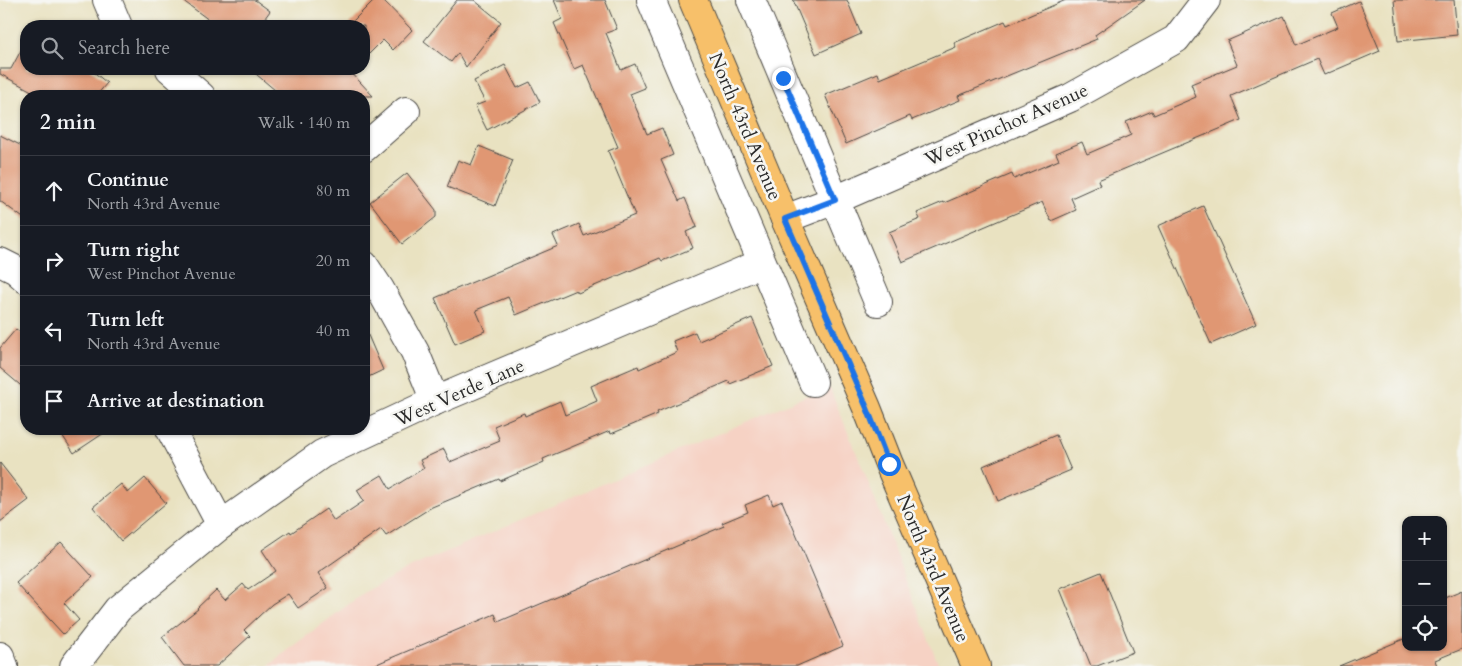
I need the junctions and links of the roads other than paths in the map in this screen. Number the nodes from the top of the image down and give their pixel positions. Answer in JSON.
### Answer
{"nodes":[{"id":1,"x":107,"y":0,"type":"edge"},
{"id":2,"x":651,"y":0,"type":"edge"},
{"id":3,"x":693,"y":0,"type":"edge"},
{"id":4,"x":751,"y":0,"type":"edge"},
{"id":5,"x":1206,"y":0,"type":"edge"},
{"id":6,"x":115,"y":20,"type":"edge"},
{"id":7,"x":177,"y":75,"type":"edge"},
{"id":8,"x":194,"y":90,"type":"edge"},
{"id":9,"x":406,"y":111,"type":"dead end"},
{"id":10,"x":370,"y":143,"type":"edge"},
{"id":11,"x":835,"y":200,"type":"junction"},
{"id":12,"x":785,"y":219,"type":"junction"},
{"id":13,"x":0,"y":262,"type":"edge"},
{"id":14,"x":762,"y":263,"type":"junction"},
{"id":15,"x":20,"y":274,"type":"edge"},
{"id":16,"x":370,"y":274,"type":"edge"},
{"id":17,"x":878,"y":302,"type":"dead end"},
{"id":18,"x":813,"y":382,"type":"dead end"},
{"id":19,"x":436,"y":401,"type":"junction"},
{"id":20,"x":370,"y":432,"type":"edge"},
{"id":21,"x":173,"y":435,"type":"edge"},
{"id":22,"x":363,"y":435,"type":"edge"},
{"id":23,"x":221,"y":525,"type":"junction"},
{"id":24,"x":0,"y":656,"type":"edge"},
{"id":25,"x":4,"y":666,"type":"edge"},
{"id":26,"x":74,"y":666,"type":"edge"},
{"id":27,"x":976,"y":666,"type":"edge"}],
"edges":[{"from":1,"to":6,"type":"street"},
{"from":2,"to":14,"type":"street","name":"North 43rd Avenue"},
{"from":3,"to":12,"type":"main road","name":"North 43rd Avenue"},
{"from":4,"to":11,"type":"street"},
{"from":5,"to":11,"type":"street","name":"West Pinchot Avenue"},
{"from":7,"to":8,"type":"street"},
{"from":9,"to":10,"type":"street"},
{"from":11,"to":12,"type":"street","name":"West Pinchot Avenue"},
{"from":11,"to":17,"type":"street"},
{"from":12,"to":27,"type":"main road","name":"North 43rd Avenue"},
{"from":13,"to":15,"type":"street"},
{"from":14,"to":18,"type":"street","name":"North 43rd Avenue"},
{"from":14,"to":19,"type":"street","name":"West Verde Lane"},
{"from":16,"to":19,"type":"street"},
{"from":19,"to":20,"type":"street","name":"West Verde Lane"},
{"from":21,"to":23,"type":"street"},
{"from":22,"to":23,"type":"street","name":"West Verde Lane"},
{"from":23,"to":26,"type":"street","name":"West Verde Lane"},
{"from":24,"to":25,"type":"street"}]}
